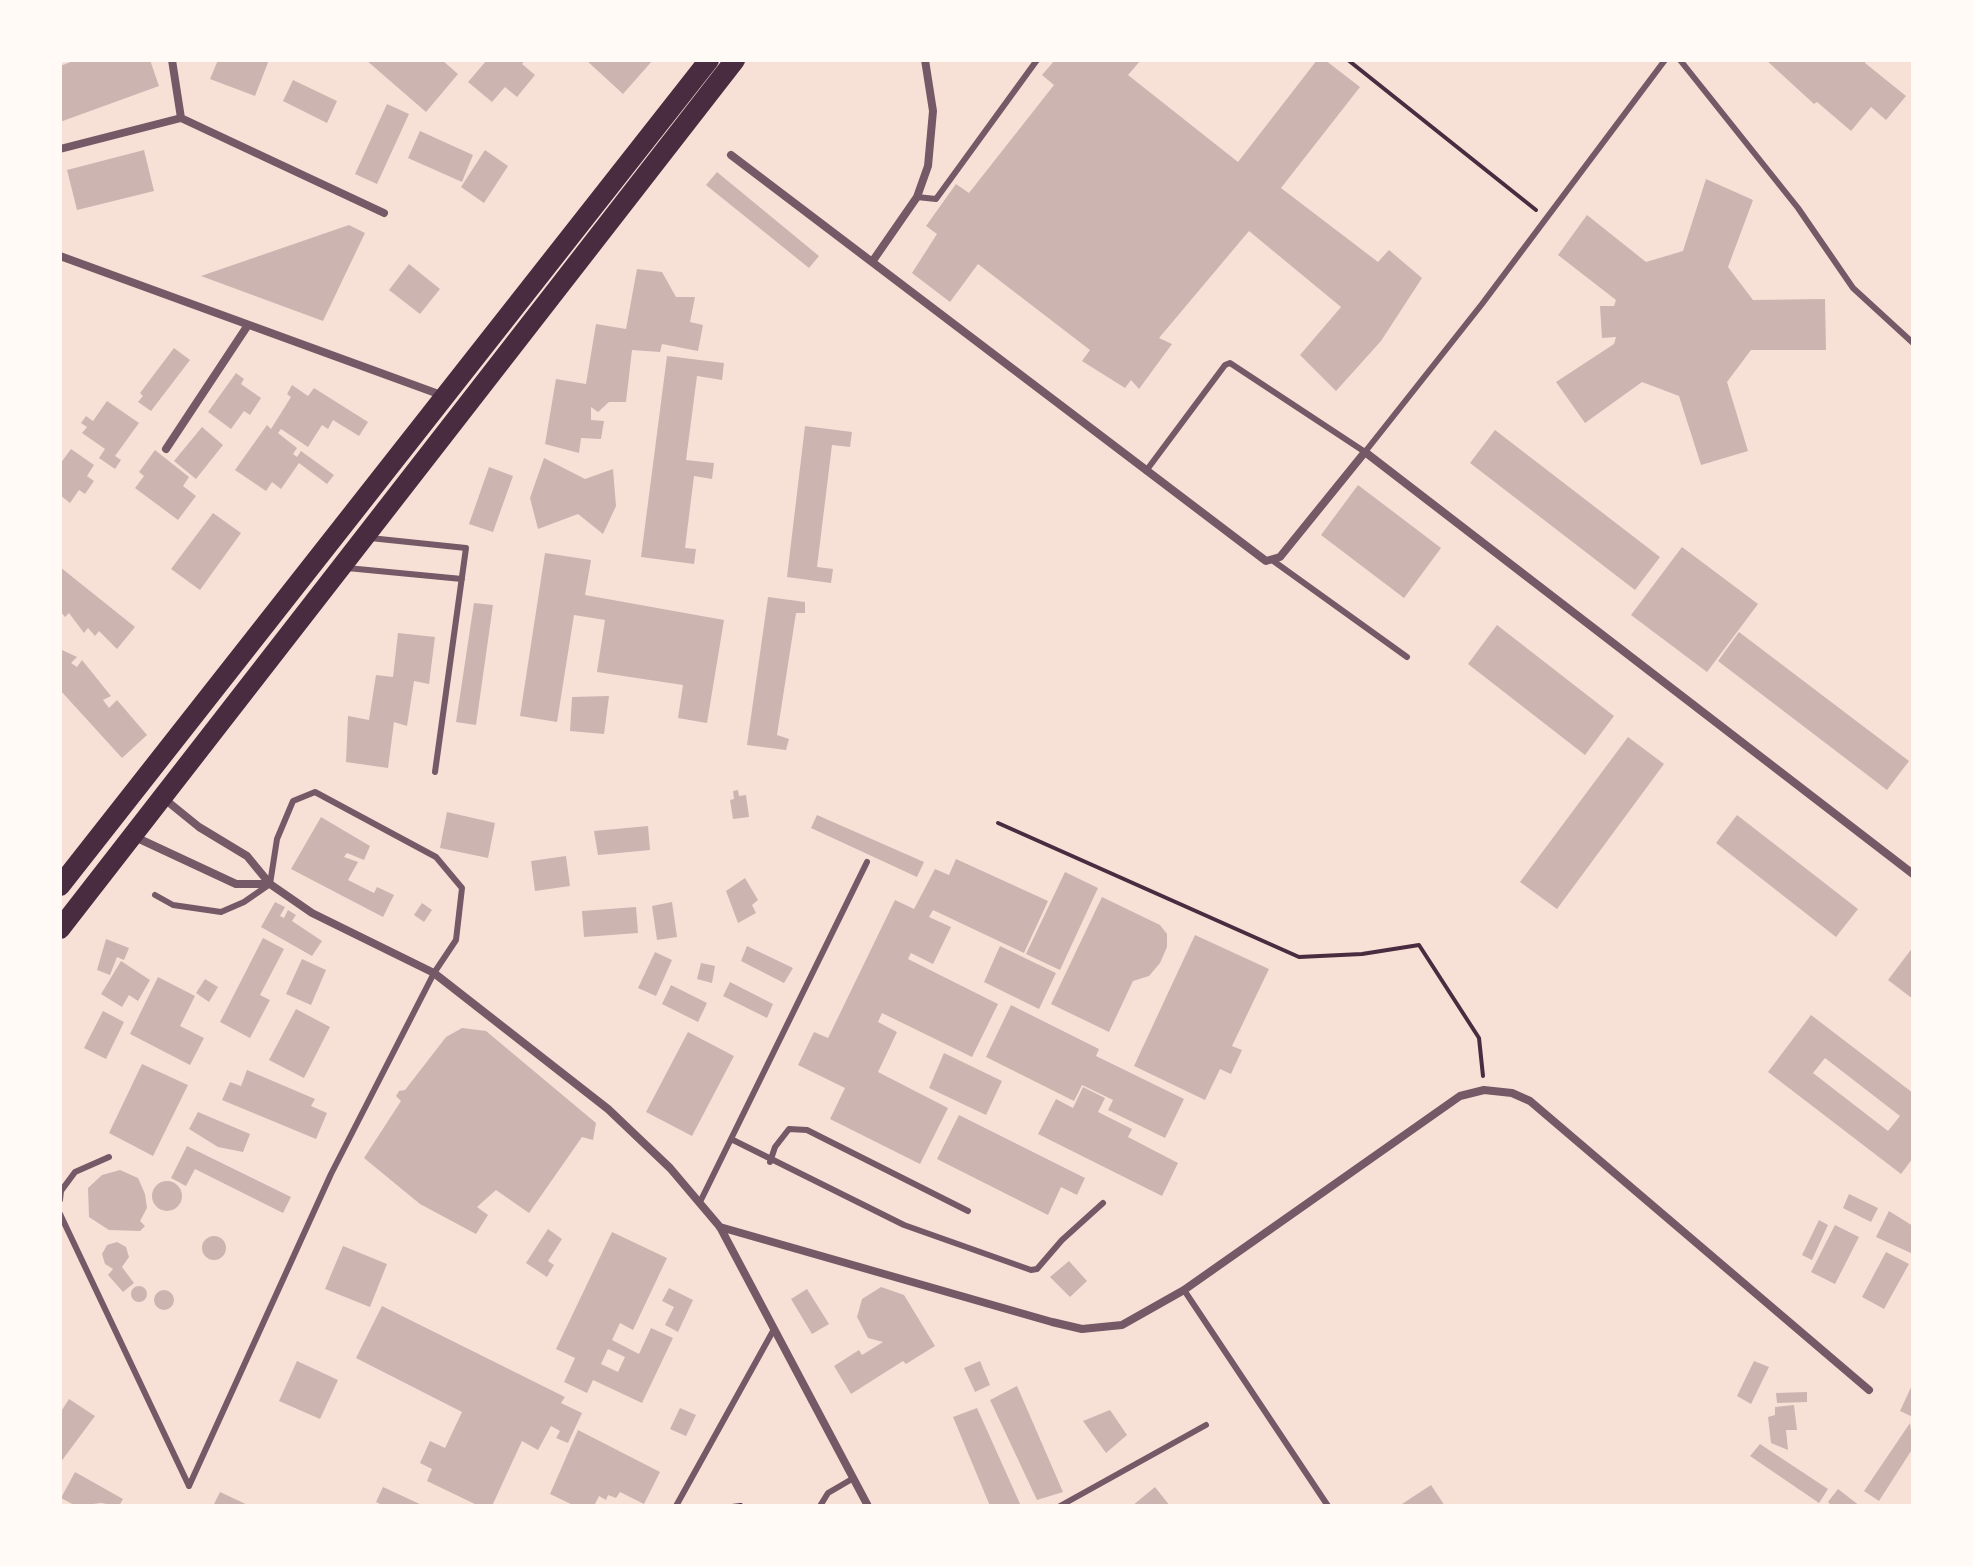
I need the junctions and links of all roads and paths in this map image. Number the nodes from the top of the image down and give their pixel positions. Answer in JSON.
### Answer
{"nodes":[{"id":1,"x":172,"y":60,"type":"edge"},
{"id":2,"x":709,"y":60,"type":"edge"},
{"id":3,"x":735,"y":60,"type":"edge"},
{"id":4,"x":925,"y":60,"type":"edge"},
{"id":5,"x":1037,"y":60,"type":"edge"},
{"id":6,"x":1348,"y":60,"type":"edge"},
{"id":7,"x":1665,"y":60,"type":"edge"},
{"id":8,"x":1680,"y":60,"type":"edge"},
{"id":9,"x":181,"y":118,"type":"junction"},
{"id":10,"x":60,"y":149,"type":"edge"},
{"id":11,"x":731,"y":155,"type":"dead end"},
{"id":12,"x":917,"y":197,"type":"junction"},
{"id":13,"x":384,"y":213,"type":"dead end"},
{"id":14,"x":1544,"y":217,"type":"junction"},
{"id":15,"x":60,"y":256,"type":"edge"},
{"id":16,"x":872,"y":262,"type":"junction"},
{"id":17,"x":248,"y":325,"type":"junction"},
{"id":18,"x":1913,"y":343,"type":"edge"},
{"id":19,"x":445,"y":397,"type":"junction"},
{"id":20,"x":166,"y":449,"type":"dead end"},
{"id":21,"x":1365,"y":452,"type":"junction"},
{"id":22,"x":1146,"y":471,"type":"junction"},
{"id":23,"x":366,"y":538,"type":"junction"},
{"id":24,"x":1272,"y":560,"type":"junction"},
{"id":25,"x":340,"y":567,"type":"junction"},
{"id":26,"x":462,"y":579,"type":"junction"},
{"id":27,"x":1407,"y":657,"type":"dead end"},
{"id":28,"x":435,"y":772,"type":"dead end"},
{"id":29,"x":160,"y":796,"type":"junction"},
{"id":30,"x":998,"y":823,"type":"dead end"},
{"id":31,"x":132,"y":835,"type":"junction"},
{"id":32,"x":867,"y":862,"type":"dead end"},
{"id":33,"x":1913,"y":874,"type":"edge"},
{"id":34,"x":270,"y":884,"type":"junction"},
{"id":35,"x":60,"y":886,"type":"edge"},
{"id":36,"x":155,"y":895,"type":"dead end"},
{"id":37,"x":60,"y":929,"type":"edge"},
{"id":38,"x":434,"y":973,"type":"junction"},
{"id":39,"x":1484,"y":1090,"type":"junction"},
{"id":40,"x":731,"y":1139,"type":"junction"},
{"id":41,"x":109,"y":1157,"type":"dead end"},
{"id":42,"x":770,"y":1162,"type":"junction"},
{"id":43,"x":60,"y":1200,"type":"edge"},
{"id":44,"x":701,"y":1200,"type":"junction"},
{"id":45,"x":1103,"y":1203,"type":"dead end"},
{"id":46,"x":968,"y":1211,"type":"dead end"},
{"id":47,"x":60,"y":1214,"type":"edge"},
{"id":48,"x":720,"y":1227,"type":"junction"},
{"id":49,"x":1184,"y":1290,"type":"junction"},
{"id":50,"x":773,"y":1331,"type":"junction"},
{"id":51,"x":1869,"y":1390,"type":"dead end"},
{"id":52,"x":1206,"y":1425,"type":"dead end"},
{"id":53,"x":852,"y":1479,"type":"junction"},
{"id":54,"x":741,"y":1505,"type":"edge"},
{"id":55,"x":676,"y":1506,"type":"edge"},
{"id":56,"x":732,"y":1506,"type":"edge"},
{"id":57,"x":820,"y":1506,"type":"edge"},
{"id":58,"x":868,"y":1506,"type":"edge"},
{"id":59,"x":1060,"y":1506,"type":"edge"},
{"id":60,"x":1328,"y":1506,"type":"edge"}],
"edges":[{"from":1,"to":9,"type":"street"},
{"from":2,"to":19,"type":"main road"},
{"from":3,"to":23,"type":"main road"},
{"from":4,"to":12,"type":"street"},
{"from":5,"to":12,"type":"lane"},
{"from":6,"to":14,"type":"path"},
{"from":7,"to":14,"type":"lane"},
{"from":8,"to":18,"type":"lane"},
{"from":9,"to":10,"type":"street"},
{"from":9,"to":13,"type":"street"},
{"from":11,"to":16,"type":"street"},
{"from":12,"to":16,"type":"street"},
{"from":14,"to":21,"type":"lane"},
{"from":15,"to":17,"type":"street"},
{"from":16,"to":22,"type":"street"},
{"from":17,"to":19,"type":"street"},
{"from":17,"to":20,"type":"street"},
{"from":19,"to":35,"type":"main road"},
{"from":21,"to":22,"type":"lane"},
{"from":21,"to":24,"type":"street"},
{"from":21,"to":33,"type":"street"},
{"from":22,"to":24,"type":"street"},
{"from":23,"to":25,"type":"main road"},
{"from":23,"to":26,"type":"lane"},
{"from":24,"to":27,"type":"lane"},
{"from":25,"to":26,"type":"lane"},
{"from":25,"to":29,"type":"main road"},
{"from":26,"to":28,"type":"lane"},
{"from":29,"to":31,"type":"main road"},
{"from":29,"to":34,"type":"street"},
{"from":30,"to":39,"type":"path"},
{"from":31,"to":34,"type":"street"},
{"from":31,"to":37,"type":"main road"},
{"from":32,"to":40,"type":"lane"},
{"from":34,"to":36,"type":"lane"},
{"from":34,"to":38,"type":"street"},
{"from":34,"to":38,"type":"lane"},
{"from":38,"to":44,"type":"street"},
{"from":38,"to":47,"type":"lane"},
{"from":39,"to":49,"type":"street"},
{"from":39,"to":51,"type":"street"},
{"from":40,"to":42,"type":"lane"},
{"from":40,"to":44,"type":"lane"},
{"from":41,"to":43,"type":"lane"},
{"from":42,"to":45,"type":"lane"},
{"from":42,"to":46,"type":"lane"},
{"from":44,"to":48,"type":"street"},
{"from":48,"to":49,"type":"street"},
{"from":48,"to":50,"type":"street"},
{"from":49,"to":60,"type":"lane"},
{"from":50,"to":53,"type":"street"},
{"from":50,"to":55,"type":"lane"},
{"from":52,"to":59,"type":"lane"},
{"from":53,"to":57,"type":"lane"},
{"from":53,"to":58,"type":"street"},
{"from":54,"to":56,"type":"path"}]}
